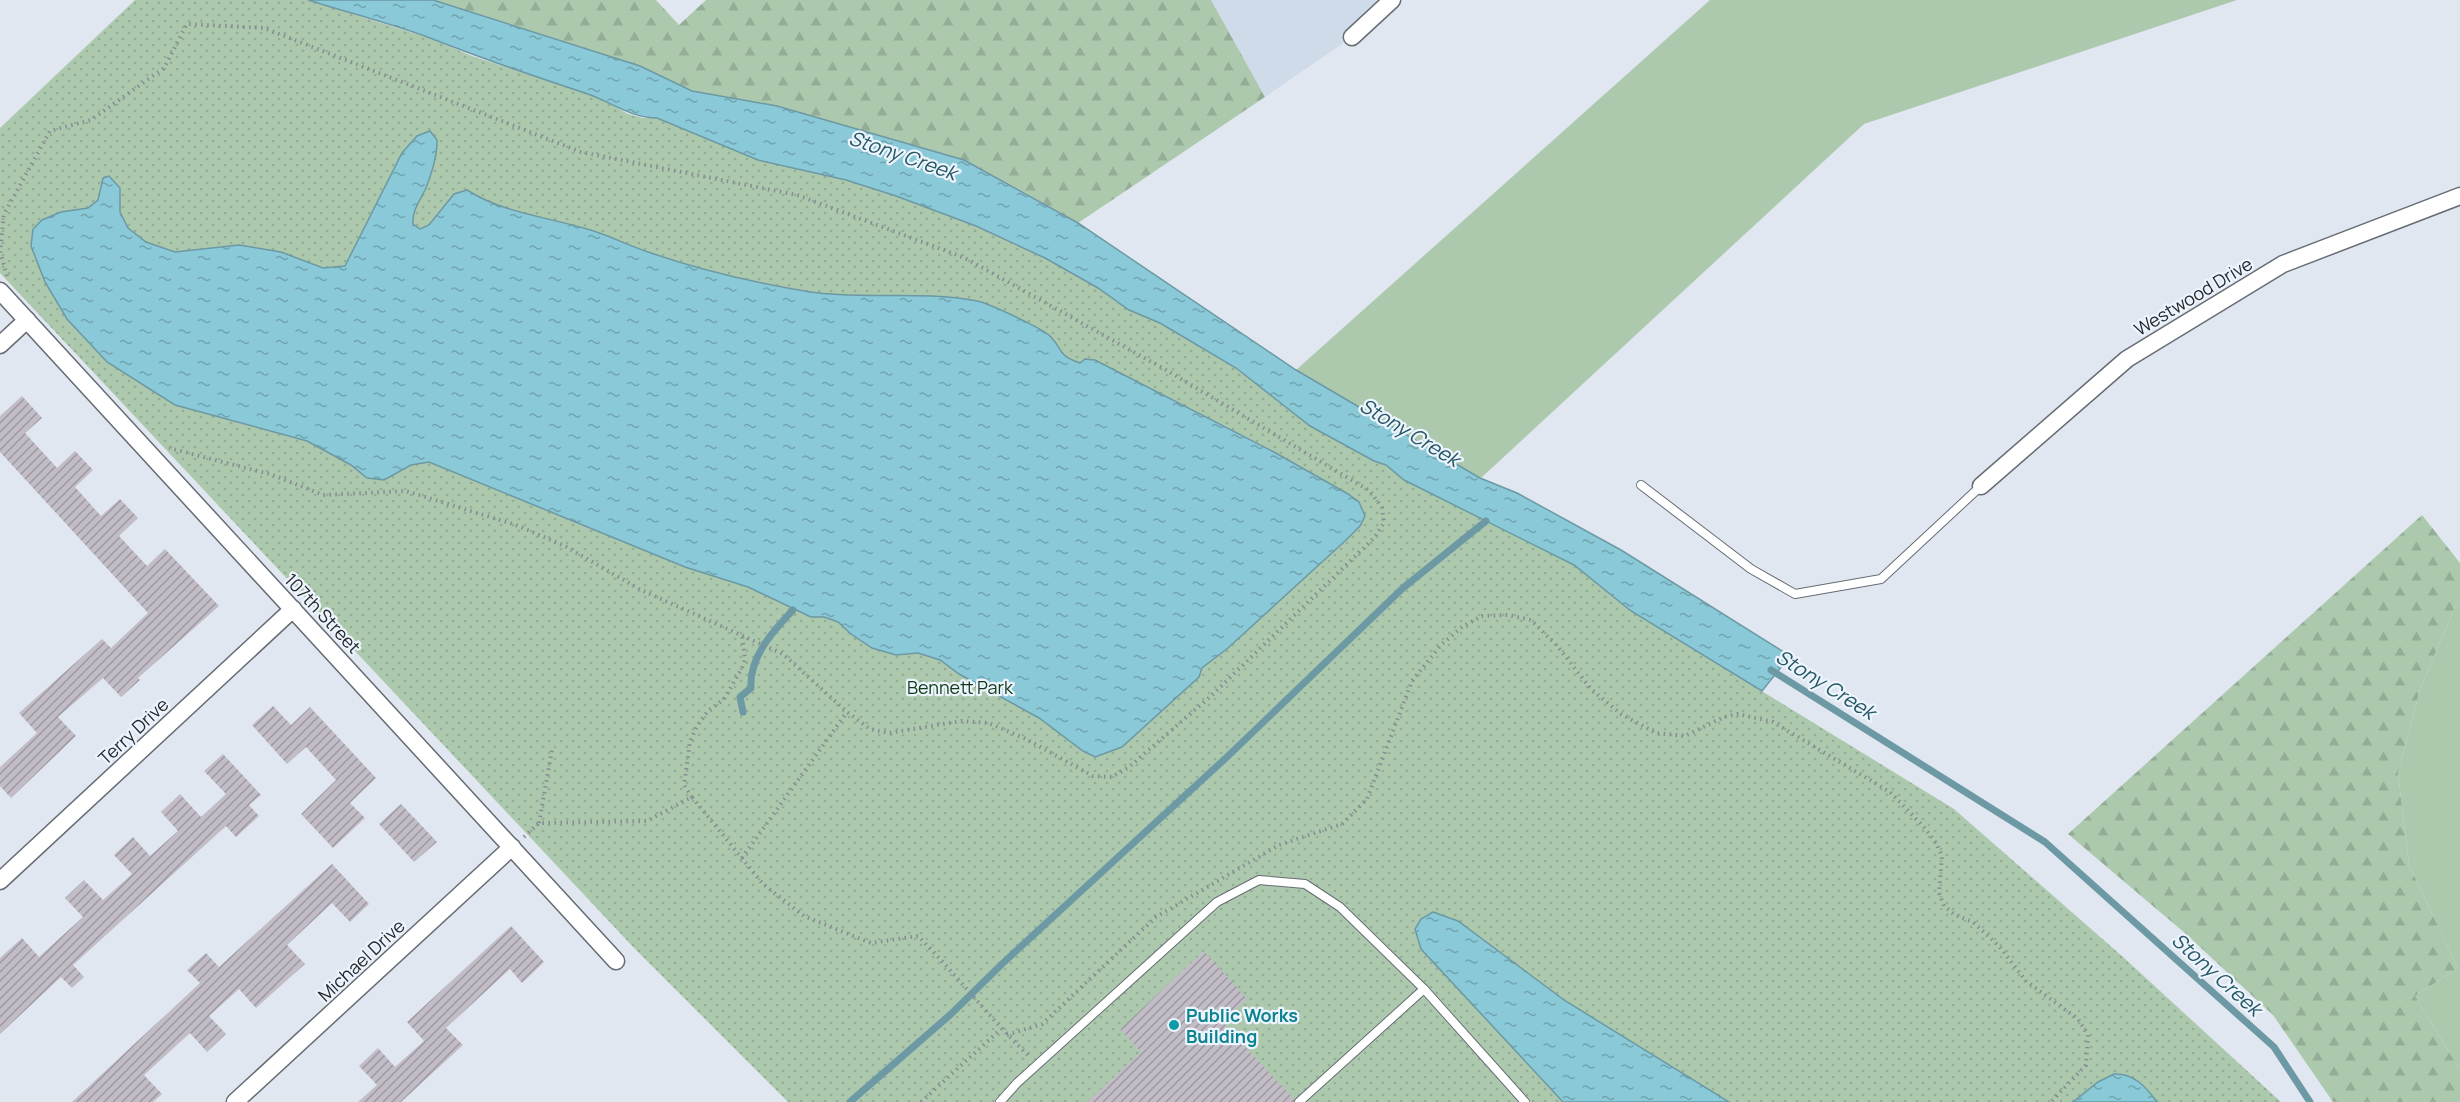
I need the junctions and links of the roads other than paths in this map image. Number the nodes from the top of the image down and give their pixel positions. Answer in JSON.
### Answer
{"nodes":[{"id":1,"x":1392,"y":0,"type":"edge"},
{"id":2,"x":1352,"y":37,"type":"dead end"},
{"id":3,"x":2460,"y":196,"type":"edge"},
{"id":4,"x":0,"y":291,"type":"edge"},
{"id":5,"x":21,"y":314,"type":"junction"},
{"id":6,"x":0,"y":345,"type":"edge"},
{"id":7,"x":1641,"y":485,"type":"dead end"},
{"id":8,"x":1981,"y":486,"type":"joint"},
{"id":9,"x":293,"y":609,"type":"junction"},
{"id":10,"x":512,"y":848,"type":"junction"},
{"id":11,"x":0,"y":880,"type":"edge"},
{"id":12,"x":616,"y":961,"type":"dead end"},
{"id":13,"x":1424,"y":989,"type":"junction"},
{"id":14,"x":235,"y":1102,"type":"edge"},
{"id":15,"x":1000,"y":1102,"type":"edge"},
{"id":16,"x":1299,"y":1102,"type":"edge"},
{"id":17,"x":1525,"y":1102,"type":"edge"}],
"edges":[{"from":1,"to":2,"type":"street"},
{"from":3,"to":8,"type":"street","name":"Westwood Drive"},
{"from":4,"to":5,"type":"street","name":"107th Street"},
{"from":5,"to":6,"type":"street"},
{"from":5,"to":9,"type":"street","name":"107th Street"},
{"from":7,"to":8,"type":"lane"},
{"from":9,"to":10,"type":"street","name":"107th Street"},
{"from":9,"to":11,"type":"street","name":"Terry Drive"},
{"from":10,"to":12,"type":"street","name":"107th Street"},
{"from":10,"to":14,"type":"street","name":"Michael Drive"},
{"from":13,"to":15,"type":"lane"},
{"from":13,"to":16,"type":"lane"},
{"from":13,"to":17,"type":"lane"}]}
